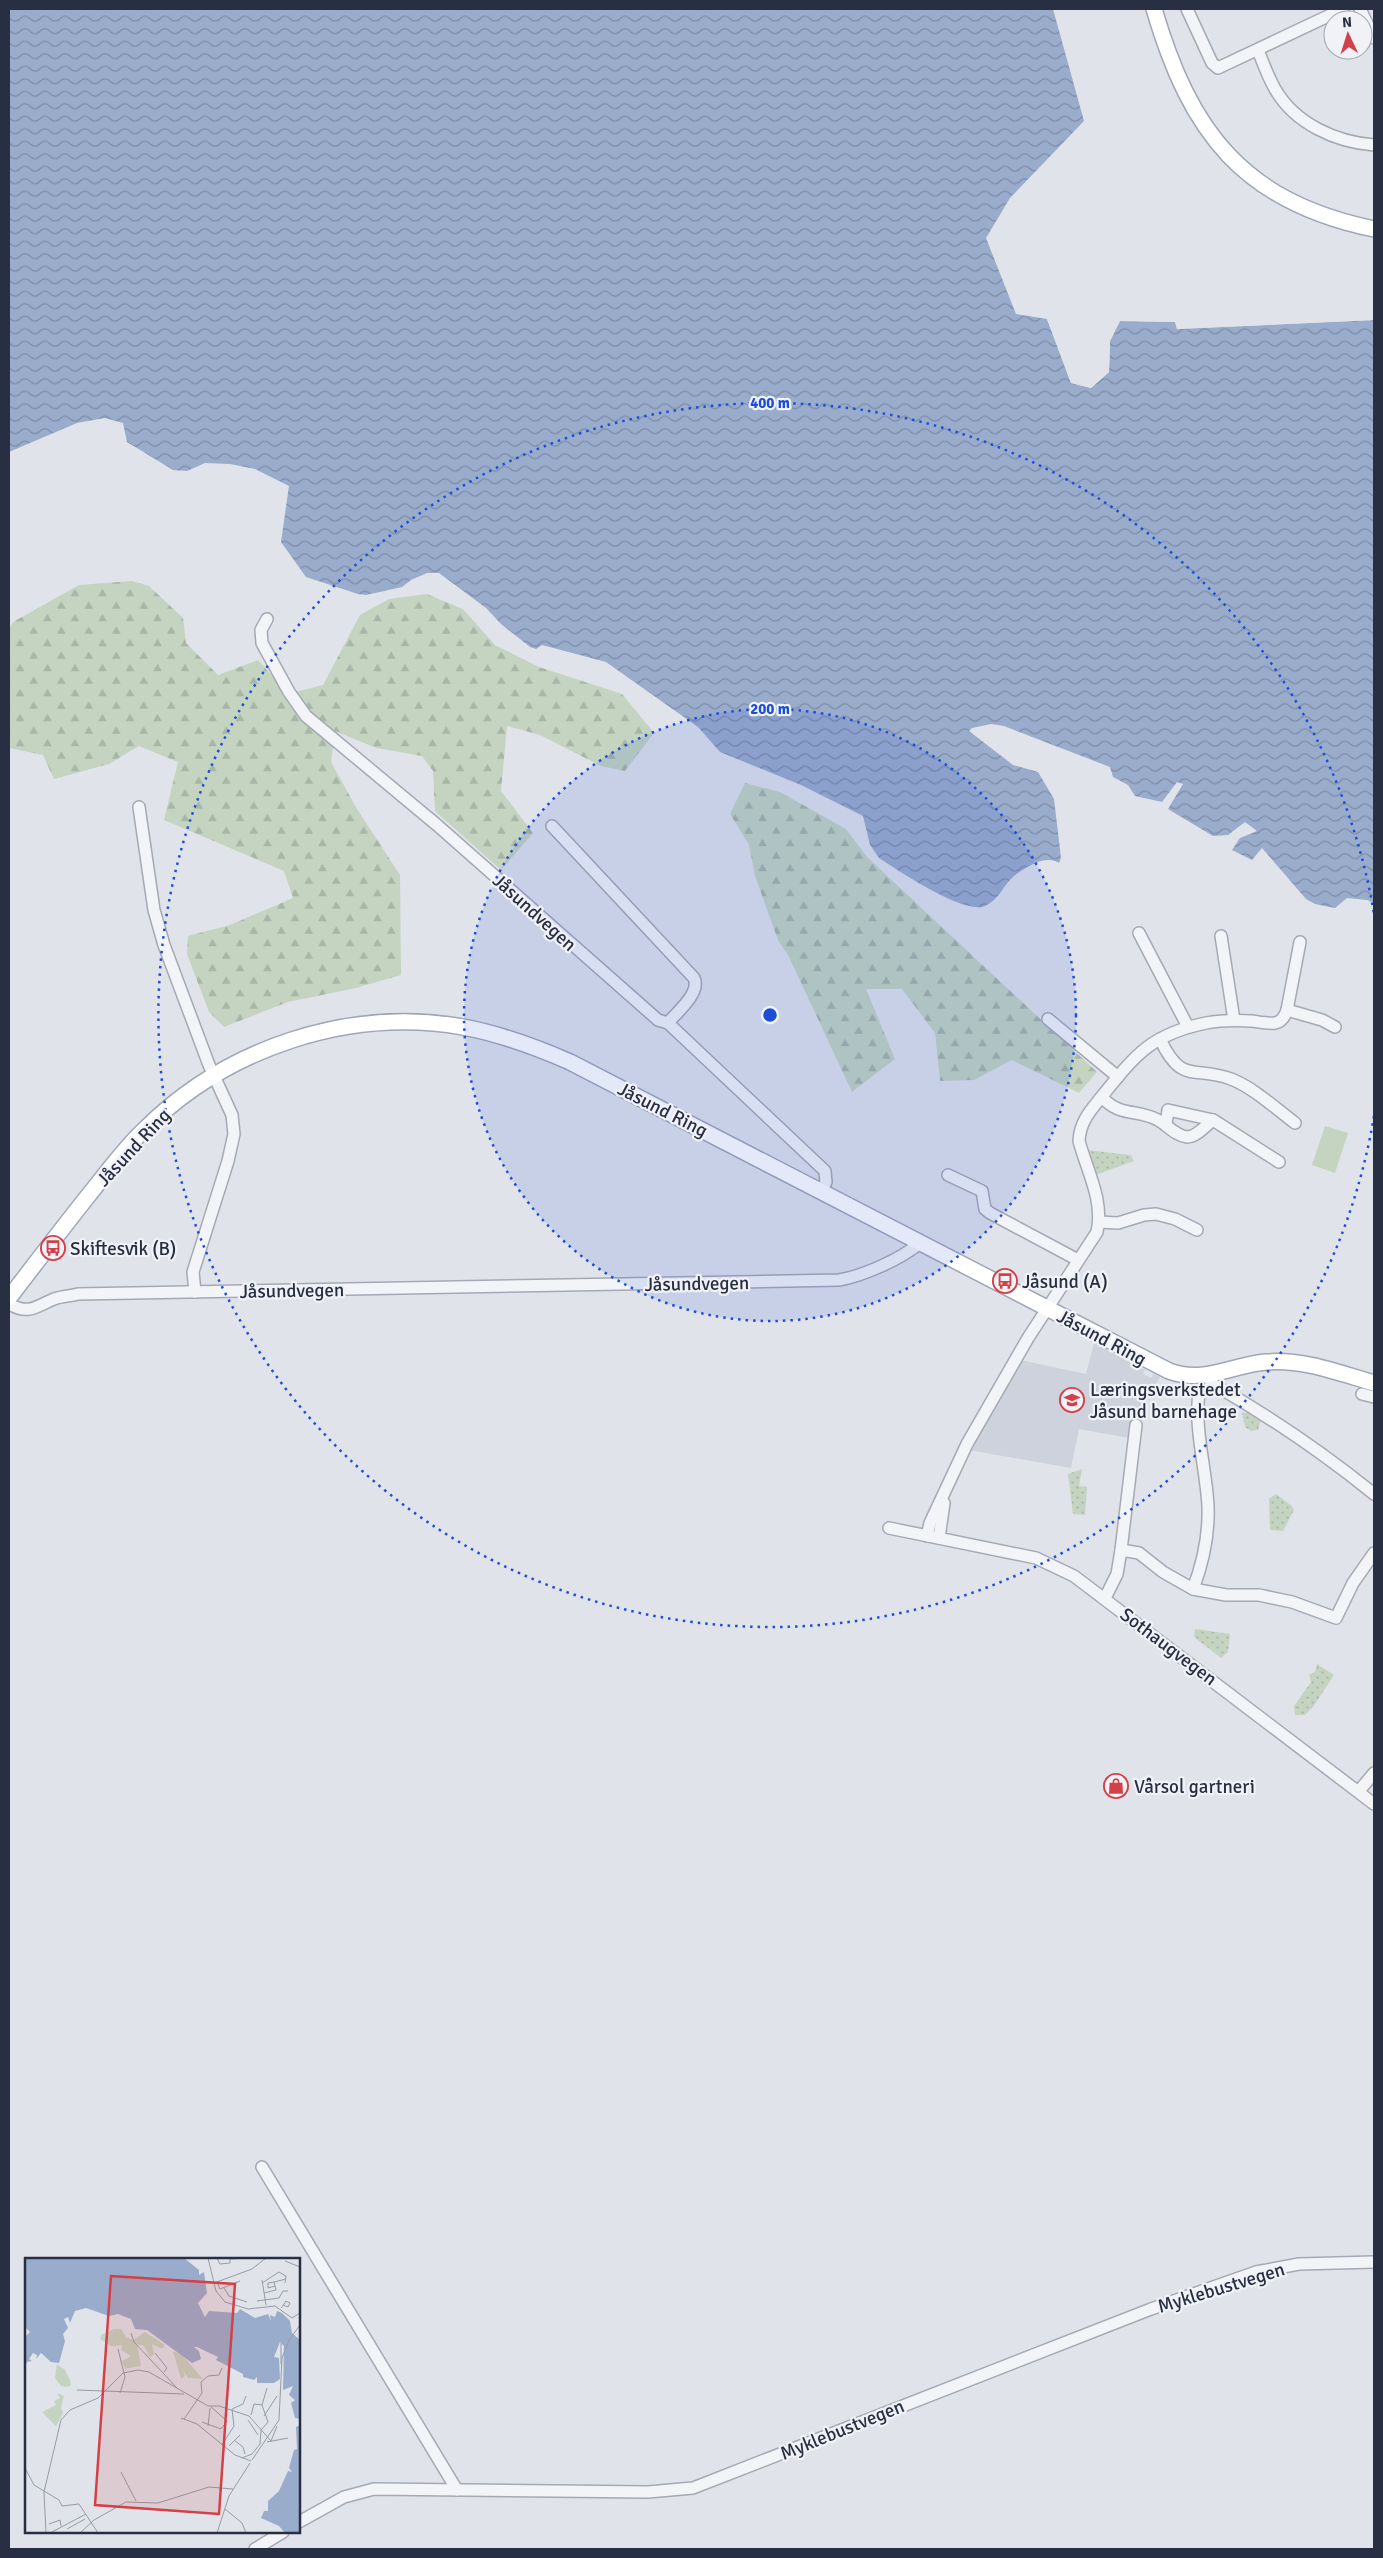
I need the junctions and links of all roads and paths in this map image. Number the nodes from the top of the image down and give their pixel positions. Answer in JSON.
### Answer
{"nodes":[{"id":1,"x":1154,"y":9,"type":"edge"},
{"id":2,"x":1187,"y":9,"type":"edge"},
{"id":3,"x":1343,"y":9,"type":"edge"},
{"id":4,"x":1360,"y":9,"type":"edge"},
{"id":5,"x":1374,"y":38,"type":"edge"},
{"id":6,"x":1258,"y":50,"type":"junction"},
{"id":7,"x":1374,"y":145,"type":"edge"},
{"id":8,"x":1374,"y":229,"type":"edge"},
{"id":9,"x":267,"y":619,"type":"dead end"},
{"id":10,"x":139,"y":807,"type":"dead end"},
{"id":11,"x":552,"y":826,"type":"dead end"},
{"id":12,"x":1139,"y":933,"type":"dead end"},
{"id":13,"x":1221,"y":936,"type":"dead end"},
{"id":14,"x":1300,"y":942,"type":"dead end"},
{"id":15,"x":1287,"y":1010,"type":"junction"},
{"id":16,"x":1048,"y":1019,"type":"dead end"},
{"id":17,"x":1234,"y":1020,"type":"junction"},
{"id":18,"x":668,"y":1023,"type":"junction"},
{"id":19,"x":1188,"y":1027,"type":"junction"},
{"id":20,"x":1335,"y":1027,"type":"dead end"},
{"id":21,"x":1160,"y":1039,"type":"junction"},
{"id":22,"x":214,"y":1075,"type":"junction"},
{"id":23,"x":1118,"y":1077,"type":"junction"},
{"id":24,"x":1102,"y":1097,"type":"junction"},
{"id":25,"x":1213,"y":1120,"type":"junction"},
{"id":26,"x":1295,"y":1123,"type":"dead end"},
{"id":27,"x":1166,"y":1124,"type":"junction"},
{"id":28,"x":1279,"y":1162,"type":"dead end"},
{"id":29,"x":948,"y":1175,"type":"dead end"},
{"id":30,"x":821,"y":1192,"type":"junction"},
{"id":31,"x":1099,"y":1222,"type":"junction"},
{"id":32,"x":1196,"y":1230,"type":"dead end"},
{"id":33,"x":920,"y":1242,"type":"junction"},
{"id":34,"x":1078,"y":1260,"type":"junction"},
{"id":35,"x":195,"y":1292,"type":"junction"},
{"id":36,"x":9,"y":1298,"type":"edge"},
{"id":37,"x":9,"y":1304,"type":"edge"},
{"id":38,"x":1047,"y":1308,"type":"junction"},
{"id":39,"x":1209,"y":1375,"type":"junction"},
{"id":40,"x":1374,"y":1384,"type":"edge"},
{"id":41,"x":1200,"y":1392,"type":"dead end"},
{"id":42,"x":1362,"y":1394,"type":"dead end"},
{"id":43,"x":1374,"y":1397,"type":"edge"},
{"id":44,"x":1136,"y":1425,"type":"dead end"},
{"id":45,"x":1374,"y":1494,"type":"edge"},
{"id":46,"x":889,"y":1528,"type":"dead end"},
{"id":47,"x":933,"y":1537,"type":"junction"},
{"id":48,"x":1121,"y":1550,"type":"junction"},
{"id":49,"x":1373,"y":1557,"type":"edge"},
{"id":50,"x":1193,"y":1589,"type":"junction"},
{"id":51,"x":1105,"y":1598,"type":"junction"},
{"id":52,"x":1374,"y":1773,"type":"edge"},
{"id":53,"x":1369,"y":1796,"type":"edge"},
{"id":54,"x":262,"y":2168,"type":"dead end"},
{"id":55,"x":1374,"y":2262,"type":"edge"},
{"id":56,"x":457,"y":2490,"type":"junction"},
{"id":57,"x":300,"y":2521,"type":"edge"},
{"id":58,"x":281,"y":2533,"type":"edge"},
{"id":59,"x":255,"y":2549,"type":"edge"}],
"edges":[{"from":1,"to":8,"type":"main road"},
{"from":2,"to":6,"type":"street"},
{"from":3,"to":6,"type":"street"},
{"from":4,"to":5,"type":"street"},
{"from":6,"to":7,"type":"street"},
{"from":9,"to":18,"type":"street","name":"Jåsundvegen"},
{"from":10,"to":22,"type":"street"},
{"from":11,"to":18,"type":"street"},
{"from":12,"to":19,"type":"street"},
{"from":13,"to":17,"type":"street"},
{"from":14,"to":15,"type":"street"},
{"from":15,"to":17,"type":"street"},
{"from":15,"to":20,"type":"street"},
{"from":16,"to":23,"type":"street"},
{"from":17,"to":19,"type":"street"},
{"from":18,"to":30,"type":"street","name":"Jåsundvegen"},
{"from":19,"to":21,"type":"street"},
{"from":21,"to":23,"type":"street"},
{"from":21,"to":26,"type":"street"},
{"from":22,"to":30,"type":"main road","name":"Jåsund Ring"},
{"from":22,"to":35,"type":"street"},
{"from":22,"to":36,"type":"main road","name":"Jåsund Ring"},
{"from":23,"to":24,"type":"street"},
{"from":24,"to":27,"type":"street"},
{"from":24,"to":31,"type":"street"},
{"from":25,"to":27,"type":"street"},
{"from":25,"to":27,"type":"street"},
{"from":25,"to":28,"type":"street"},
{"from":29,"to":34,"type":"street"},
{"from":30,"to":33,"type":"main road","name":"Jåsund Ring"},
{"from":31,"to":32,"type":"street"},
{"from":31,"to":34,"type":"street"},
{"from":33,"to":35,"type":"street","name":"Jåsundvegen"},
{"from":33,"to":38,"type":"main road","name":"Jåsund Ring"},
{"from":34,"to":38,"type":"street"},
{"from":35,"to":37,"type":"street","name":"Jåsundvegen"},
{"from":38,"to":39,"type":"main road","name":"Jåsund Ring"},
{"from":38,"to":47,"type":"street"},
{"from":39,"to":40,"type":"main road","name":"Jåsund Ring"},
{"from":39,"to":45,"type":"street"},
{"from":41,"to":50,"type":"street"},
{"from":42,"to":43,"type":"street"},
{"from":44,"to":48,"type":"street"},
{"from":46,"to":47,"type":"street","name":"Sothaugvegen"},
{"from":47,"to":51,"type":"street","name":"Sothaugvegen"},
{"from":48,"to":50,"type":"street"},
{"from":48,"to":51,"type":"street"},
{"from":49,"to":50,"type":"street"},
{"from":51,"to":53,"type":"street","name":"Sothaugvegen"},
{"from":52,"to":53,"type":"street"},
{"from":54,"to":56,"type":"street"},
{"from":55,"to":56,"type":"street","name":"Myklebustvegen"},
{"from":56,"to":57,"type":"street","name":"Myklebustvegen"},
{"from":58,"to":59,"type":"street"}]}
